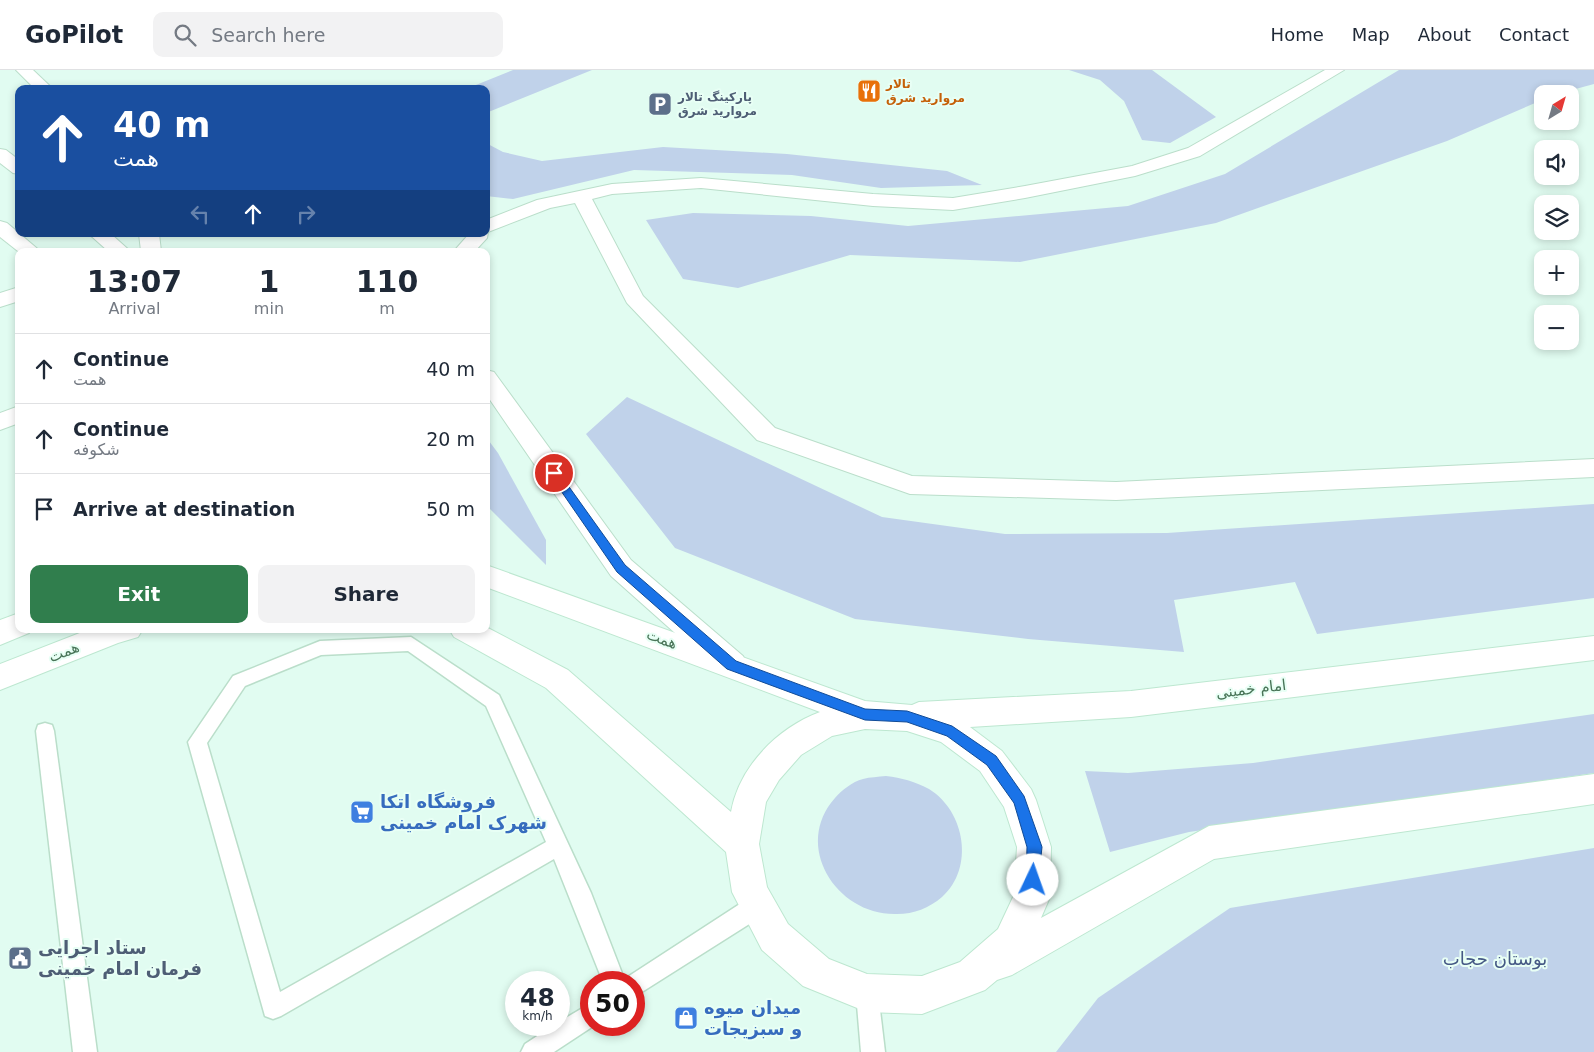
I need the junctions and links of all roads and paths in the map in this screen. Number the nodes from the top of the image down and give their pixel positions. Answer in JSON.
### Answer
{"nodes":[{"id":1,"x":24,"y":70,"type":"edge"},
{"id":2,"x":1336,"y":70,"type":"edge"},
{"id":3,"x":41,"y":85,"type":"edge"},
{"id":4,"x":0,"y":154,"type":"edge"},
{"id":5,"x":15,"y":166,"type":"edge"},
{"id":6,"x":581,"y":196,"type":"junction"},
{"id":7,"x":490,"y":225,"type":"edge"},
{"id":8,"x":0,"y":227,"type":"edge"},
{"id":9,"x":103,"y":237,"type":"edge"},
{"id":10,"x":477,"y":237,"type":"edge"},
{"id":11,"x":26,"y":248,"type":"edge"},
{"id":12,"x":116,"y":248,"type":"edge"},
{"id":13,"x":467,"y":248,"type":"edge"},
{"id":14,"x":15,"y":295,"type":"edge"},
{"id":15,"x":0,"y":301,"type":"edge"},
{"id":16,"x":490,"y":383,"type":"edge"},
{"id":17,"x":15,"y":416,"type":"edge"},
{"id":18,"x":0,"y":422,"type":"edge"},
{"id":19,"x":1594,"y":468,"type":"edge"},
{"id":20,"x":490,"y":577,"type":"edge"},
{"id":21,"x":15,"y":626,"type":"edge"},
{"id":22,"x":0,"y":632,"type":"edge"},
{"id":23,"x":111,"y":633,"type":"edge"},
{"id":24,"x":471,"y":633,"type":"edge"},
{"id":25,"x":1594,"y":648,"type":"edge"},
{"id":26,"x":732,"y":665,"type":"junction"},
{"id":27,"x":0,"y":677,"type":"edge"},
{"id":28,"x":865,"y":715,"type":"junction"},
{"id":29,"x":907,"y":717,"type":"junction"},
{"id":30,"x":45,"y":731,"type":"dead end"},
{"id":31,"x":1594,"y":789,"type":"edge"},
{"id":32,"x":742,"y":844,"type":"junction"},
{"id":33,"x":558,"y":846,"type":"junction"},
{"id":34,"x":757,"y":906,"type":"junction"},
{"id":35,"x":610,"y":971,"type":"edge"},
{"id":36,"x":972,"y":977,"type":"junction"},
{"id":37,"x":645,"y":979,"type":"edge"},
{"id":38,"x":867,"y":993,"type":"junction"},
{"id":39,"x":580,"y":1021,"type":"edge"},
{"id":40,"x":85,"y":1052,"type":"edge"},
{"id":41,"x":533,"y":1052,"type":"edge"},
{"id":42,"x":874,"y":1052,"type":"edge"}],
"edges":[{"from":1,"to":3,"type":"street"},
{"from":2,"to":6,"type":"street"},
{"from":4,"to":5,"type":"street"},
{"from":6,"to":7,"type":"street"},
{"from":6,"to":19,"type":"street"},
{"from":8,"to":11,"type":"street"},
{"from":9,"to":12,"type":"street"},
{"from":10,"to":13,"type":"street"},
{"from":14,"to":15,"type":"street"},
{"from":16,"to":26,"type":"street"},
{"from":17,"to":18,"type":"street"},
{"from":20,"to":26,"type":"street","name":"همت"},
{"from":21,"to":22,"type":"street"},
{"from":23,"to":27,"type":"street","name":"همت"},
{"from":24,"to":32,"type":"street"},
{"from":25,"to":29,"type":"street","name":"امام خمینی"},
{"from":26,"to":28,"type":"street","name":"همت"},
{"from":28,"to":29,"type":"street"},
{"from":28,"to":32,"type":"street"},
{"from":29,"to":36,"type":"street"},
{"from":30,"to":40,"type":"lane"},
{"from":31,"to":36,"type":"street"},
{"from":32,"to":34,"type":"street"},
{"from":33,"to":33,"type":"lane"},
{"from":33,"to":35,"type":"lane"},
{"from":34,"to":37,"type":"lane"},
{"from":34,"to":38,"type":"street"},
{"from":36,"to":38,"type":"street"},
{"from":38,"to":42,"type":"lane"},
{"from":39,"to":41,"type":"lane"}]}
